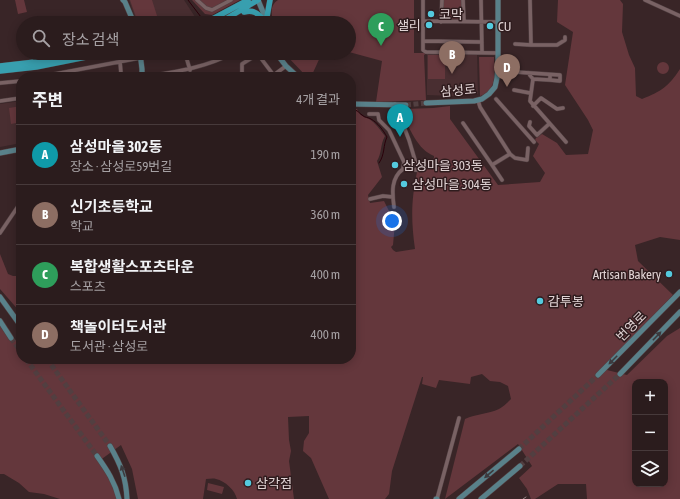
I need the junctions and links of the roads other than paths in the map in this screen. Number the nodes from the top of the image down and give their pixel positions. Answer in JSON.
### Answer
{"nodes":[{"id":1,"x":123,"y":0,"type":"edge"},
{"id":2,"x":197,"y":0,"type":"edge"},
{"id":3,"x":232,"y":0,"type":"edge"},
{"id":4,"x":248,"y":0,"type":"edge"},
{"id":5,"x":258,"y":0,"type":"edge"},
{"id":6,"x":270,"y":0,"type":"edge"},
{"id":7,"x":423,"y":0,"type":"edge"},
{"id":8,"x":442,"y":0,"type":"edge"},
{"id":9,"x":464,"y":0,"type":"edge"},
{"id":10,"x":482,"y":0,"type":"edge"},
{"id":11,"x":498,"y":0,"type":"edge"},
{"id":12,"x":530,"y":0,"type":"edge"},
{"id":13,"x":645,"y":0,"type":"edge"},
{"id":14,"x":236,"y":14,"type":"junction"},
{"id":15,"x":131,"y":16,"type":"edge"},
{"id":16,"x":218,"y":16,"type":"edge"},
{"id":17,"x":232,"y":16,"type":"edge"},
{"id":18,"x":260,"y":16,"type":"edge"},
{"id":19,"x":264,"y":16,"type":"edge"},
{"id":20,"x":267,"y":16,"type":"edge"},
{"id":21,"x":680,"y":16,"type":"edge"},
{"id":22,"x":423,"y":21,"type":"junction"},
{"id":23,"x":442,"y":22,"type":"junction"},
{"id":24,"x":464,"y":22,"type":"junction"},
{"id":25,"x":482,"y":22,"type":"junction"},
{"id":26,"x":498,"y":22,"type":"junction"},
{"id":27,"x":565,"y":37,"type":"dead end"},
{"id":28,"x":423,"y":41,"type":"junction"},
{"id":29,"x":482,"y":42,"type":"junction"},
{"id":30,"x":514,"y":44,"type":"dead end"},
{"id":31,"x":531,"y":45,"type":"junction"},
{"id":32,"x":482,"y":52,"type":"junction"},
{"id":33,"x":498,"y":52,"type":"junction"},
{"id":34,"x":44,"y":60,"type":"edge"},
{"id":35,"x":71,"y":60,"type":"edge"},
{"id":36,"x":126,"y":60,"type":"edge"},
{"id":37,"x":141,"y":60,"type":"edge"},
{"id":38,"x":187,"y":60,"type":"edge"},
{"id":39,"x":218,"y":60,"type":"edge"},
{"id":40,"x":248,"y":60,"type":"edge"},
{"id":41,"x":263,"y":60,"type":"edge"},
{"id":42,"x":281,"y":60,"type":"edge"},
{"id":43,"x":120,"y":62,"type":"junction"},
{"id":44,"x":286,"y":66,"type":"junction"},
{"id":45,"x":0,"y":70,"type":"edge"},
{"id":46,"x":190,"y":70,"type":"junction"},
{"id":47,"x":498,"y":71,"type":"junction"},
{"id":48,"x":72,"y":72,"type":"edge"},
{"id":49,"x":121,"y":72,"type":"edge"},
{"id":50,"x":142,"y":72,"type":"edge"},
{"id":51,"x":177,"y":72,"type":"edge"},
{"id":52,"x":242,"y":72,"type":"edge"},
{"id":53,"x":270,"y":72,"type":"edge"},
{"id":54,"x":278,"y":72,"type":"edge"},
{"id":55,"x":293,"y":72,"type":"edge"},
{"id":56,"x":528,"y":73,"type":"junction"},
{"id":57,"x":550,"y":75,"type":"junction"},
{"id":58,"x":533,"y":79,"type":"junction"},
{"id":59,"x":550,"y":80,"type":"junction"},
{"id":60,"x":16,"y":81,"type":"edge"},
{"id":61,"x":0,"y":83,"type":"edge"},
{"id":62,"x":514,"y":90,"type":"dead end"},
{"id":63,"x":530,"y":93,"type":"junction"},
{"id":64,"x":16,"y":99,"type":"edge"},
{"id":65,"x":496,"y":99,"type":"dead end"},
{"id":66,"x":478,"y":100,"type":"junction"},
{"id":67,"x":0,"y":101,"type":"edge"},
{"id":68,"x":356,"y":104,"type":"edge"},
{"id":69,"x":395,"y":104,"type":"junction"},
{"id":70,"x":426,"y":104,"type":"tunnel mouth"},
{"id":71,"x":406,"y":105,"type":"tunnel mouth"},
{"id":72,"x":533,"y":106,"type":"junction"},
{"id":73,"x":563,"y":108,"type":"dead end"},
{"id":74,"x":369,"y":114,"type":"dead end"},
{"id":75,"x":530,"y":122,"type":"dead end"},
{"id":76,"x":463,"y":123,"type":"dead end"},
{"id":77,"x":549,"y":124,"type":"junction"},
{"id":78,"x":497,"y":134,"type":"junction"},
{"id":79,"x":493,"y":137,"type":"dead end"},
{"id":80,"x":534,"y":142,"type":"dead end"},
{"id":81,"x":566,"y":142,"type":"dead end"},
{"id":82,"x":528,"y":148,"type":"dead end"},
{"id":83,"x":16,"y":150,"type":"edge"},
{"id":84,"x":0,"y":153,"type":"edge"},
{"id":85,"x":510,"y":154,"type":"junction"},
{"id":86,"x":492,"y":165,"type":"junction"},
{"id":87,"x":427,"y":166,"type":"dead end"},
{"id":88,"x":403,"y":169,"type":"junction"},
{"id":89,"x":417,"y":169,"type":"junction"},
{"id":90,"x":502,"y":180,"type":"dead end"},
{"id":91,"x":393,"y":197,"type":"junction"},
{"id":92,"x":370,"y":199,"type":"dead end"},
{"id":93,"x":394,"y":207,"type":"dead end"},
{"id":94,"x":16,"y":209,"type":"edge"},
{"id":95,"x":0,"y":233,"type":"edge"},
{"id":96,"x":680,"y":292,"type":"edge"},
{"id":97,"x":0,"y":297,"type":"edge"},
{"id":98,"x":680,"y":312,"type":"edge"},
{"id":99,"x":16,"y":319,"type":"edge"},
{"id":100,"x":0,"y":321,"type":"edge"},
{"id":101,"x":11,"y":338,"type":"tunnel mouth"},
{"id":102,"x":620,"y":374,"type":"tunnel mouth"},
{"id":103,"x":598,"y":375,"type":"tunnel mouth"},
{"id":104,"x":459,"y":418,"type":"dead end"},
{"id":105,"x":110,"y":446,"type":"tunnel mouth"},
{"id":106,"x":519,"y":449,"type":"tunnel mouth"},
{"id":107,"x":97,"y":456,"type":"tunnel mouth"},
{"id":108,"x":520,"y":466,"type":"tunnel mouth"},
{"id":109,"x":119,"y":499,"type":"edge"},
{"id":110,"x":127,"y":499,"type":"edge"},
{"id":111,"x":436,"y":499,"type":"edge"},
{"id":112,"x":459,"y":499,"type":"edge"},
{"id":113,"x":481,"y":499,"type":"edge"}],
"edges":[{"from":1,"to":15,"type":"street"},
{"from":2,"to":3,"type":"street"},
{"from":4,"to":16,"type":"main road"},
{"from":5,"to":14,"type":"main road"},
{"from":5,"to":19,"type":"street"},
{"from":6,"to":20,"type":"main road"},
{"from":7,"to":22,"type":"street"},
{"from":8,"to":23,"type":"street"},
{"from":9,"to":24,"type":"street"},
{"from":10,"to":25,"type":"street"},
{"from":11,"to":26,"type":"street","name":"삼성로"},
{"from":12,"to":31,"type":"street"},
{"from":13,"to":21,"type":"street"},
{"from":14,"to":17,"type":"main road"},
{"from":14,"to":18,"type":"main road"},
{"from":22,"to":23,"type":"street"},
{"from":22,"to":28,"type":"street"},
{"from":23,"to":24,"type":"street"},
{"from":24,"to":25,"type":"street"},
{"from":25,"to":26,"type":"street"},
{"from":25,"to":29,"type":"street"},
{"from":26,"to":33,"type":"street","name":"삼성로"},
{"from":27,"to":31,"type":"street"},
{"from":28,"to":29,"type":"street"},
{"from":28,"to":32,"type":"street"},
{"from":29,"to":32,"type":"street"},
{"from":30,"to":31,"type":"street"},
{"from":32,"to":33,"type":"street"},
{"from":33,"to":47,"type":"street","name":"삼성로"},
{"from":34,"to":45,"type":"main road"},
{"from":35,"to":45,"type":"main road"},
{"from":36,"to":43,"type":"street"},
{"from":37,"to":50,"type":"street"},
{"from":38,"to":46,"type":"street"},
{"from":39,"to":46,"type":"street"},
{"from":40,"to":52,"type":"street"},
{"from":41,"to":53,"type":"street"},
{"from":42,"to":44,"type":"street"},
{"from":43,"to":48,"type":"street"},
{"from":43,"to":49,"type":"street"},
{"from":44,"to":54,"type":"street"},
{"from":44,"to":55,"type":"street"},
{"from":46,"to":51,"type":"street"},
{"from":47,"to":56,"type":"street"},
{"from":47,"to":66,"type":"street","name":"삼성로"},
{"from":56,"to":57,"type":"street"},
{"from":56,"to":58,"type":"street"},
{"from":57,"to":59,"type":"street"},
{"from":57,"to":59,"type":"street"},
{"from":58,"to":59,"type":"street"},
{"from":58,"to":63,"type":"street"},
{"from":60,"to":61,"type":"street"},
{"from":62,"to":63,"type":"street"},
{"from":63,"to":72,"type":"street"},
{"from":64,"to":67,"type":"street"},
{"from":65,"to":80,"type":"street"},
{"from":66,"to":70,"type":"street","name":"삼성로"},
{"from":66,"to":78,"type":"street"},
{"from":68,"to":69,"type":"street"},
{"from":69,"to":71,"type":"street"},
{"from":69,"to":89,"type":"street"},
{"from":72,"to":73,"type":"street"},
{"from":72,"to":77,"type":"street"},
{"from":74,"to":88,"type":"street"},
{"from":75,"to":77,"type":"street"},
{"from":76,"to":86,"type":"street"},
{"from":77,"to":81,"type":"street"},
{"from":78,"to":79,"type":"street"},
{"from":78,"to":85,"type":"street"},
{"from":82,"to":85,"type":"street"},
{"from":83,"to":84,"type":"street"},
{"from":85,"to":86,"type":"street"},
{"from":86,"to":90,"type":"street"},
{"from":87,"to":89,"type":"street"},
{"from":88,"to":89,"type":"street"},
{"from":88,"to":91,"type":"street"},
{"from":91,"to":92,"type":"street"},
{"from":91,"to":93,"type":"street"},
{"from":94,"to":95,"type":"street"},
{"from":96,"to":103,"type":"street","name":"번영로","one_way":true},
{"from":97,"to":99,"type":"street"},
{"from":102,"to":98,"type":"street","name":"번영로","one_way":true},
{"from":100,"to":101,"type":"street"},
{"from":104,"to":111,"type":"street"},
{"from":110,"to":105,"type":"street","one_way":true},
{"from":106,"to":112,"type":"street","one_way":true},
{"from":107,"to":109,"type":"street"},
{"from":108,"to":113,"type":"street"}]}
